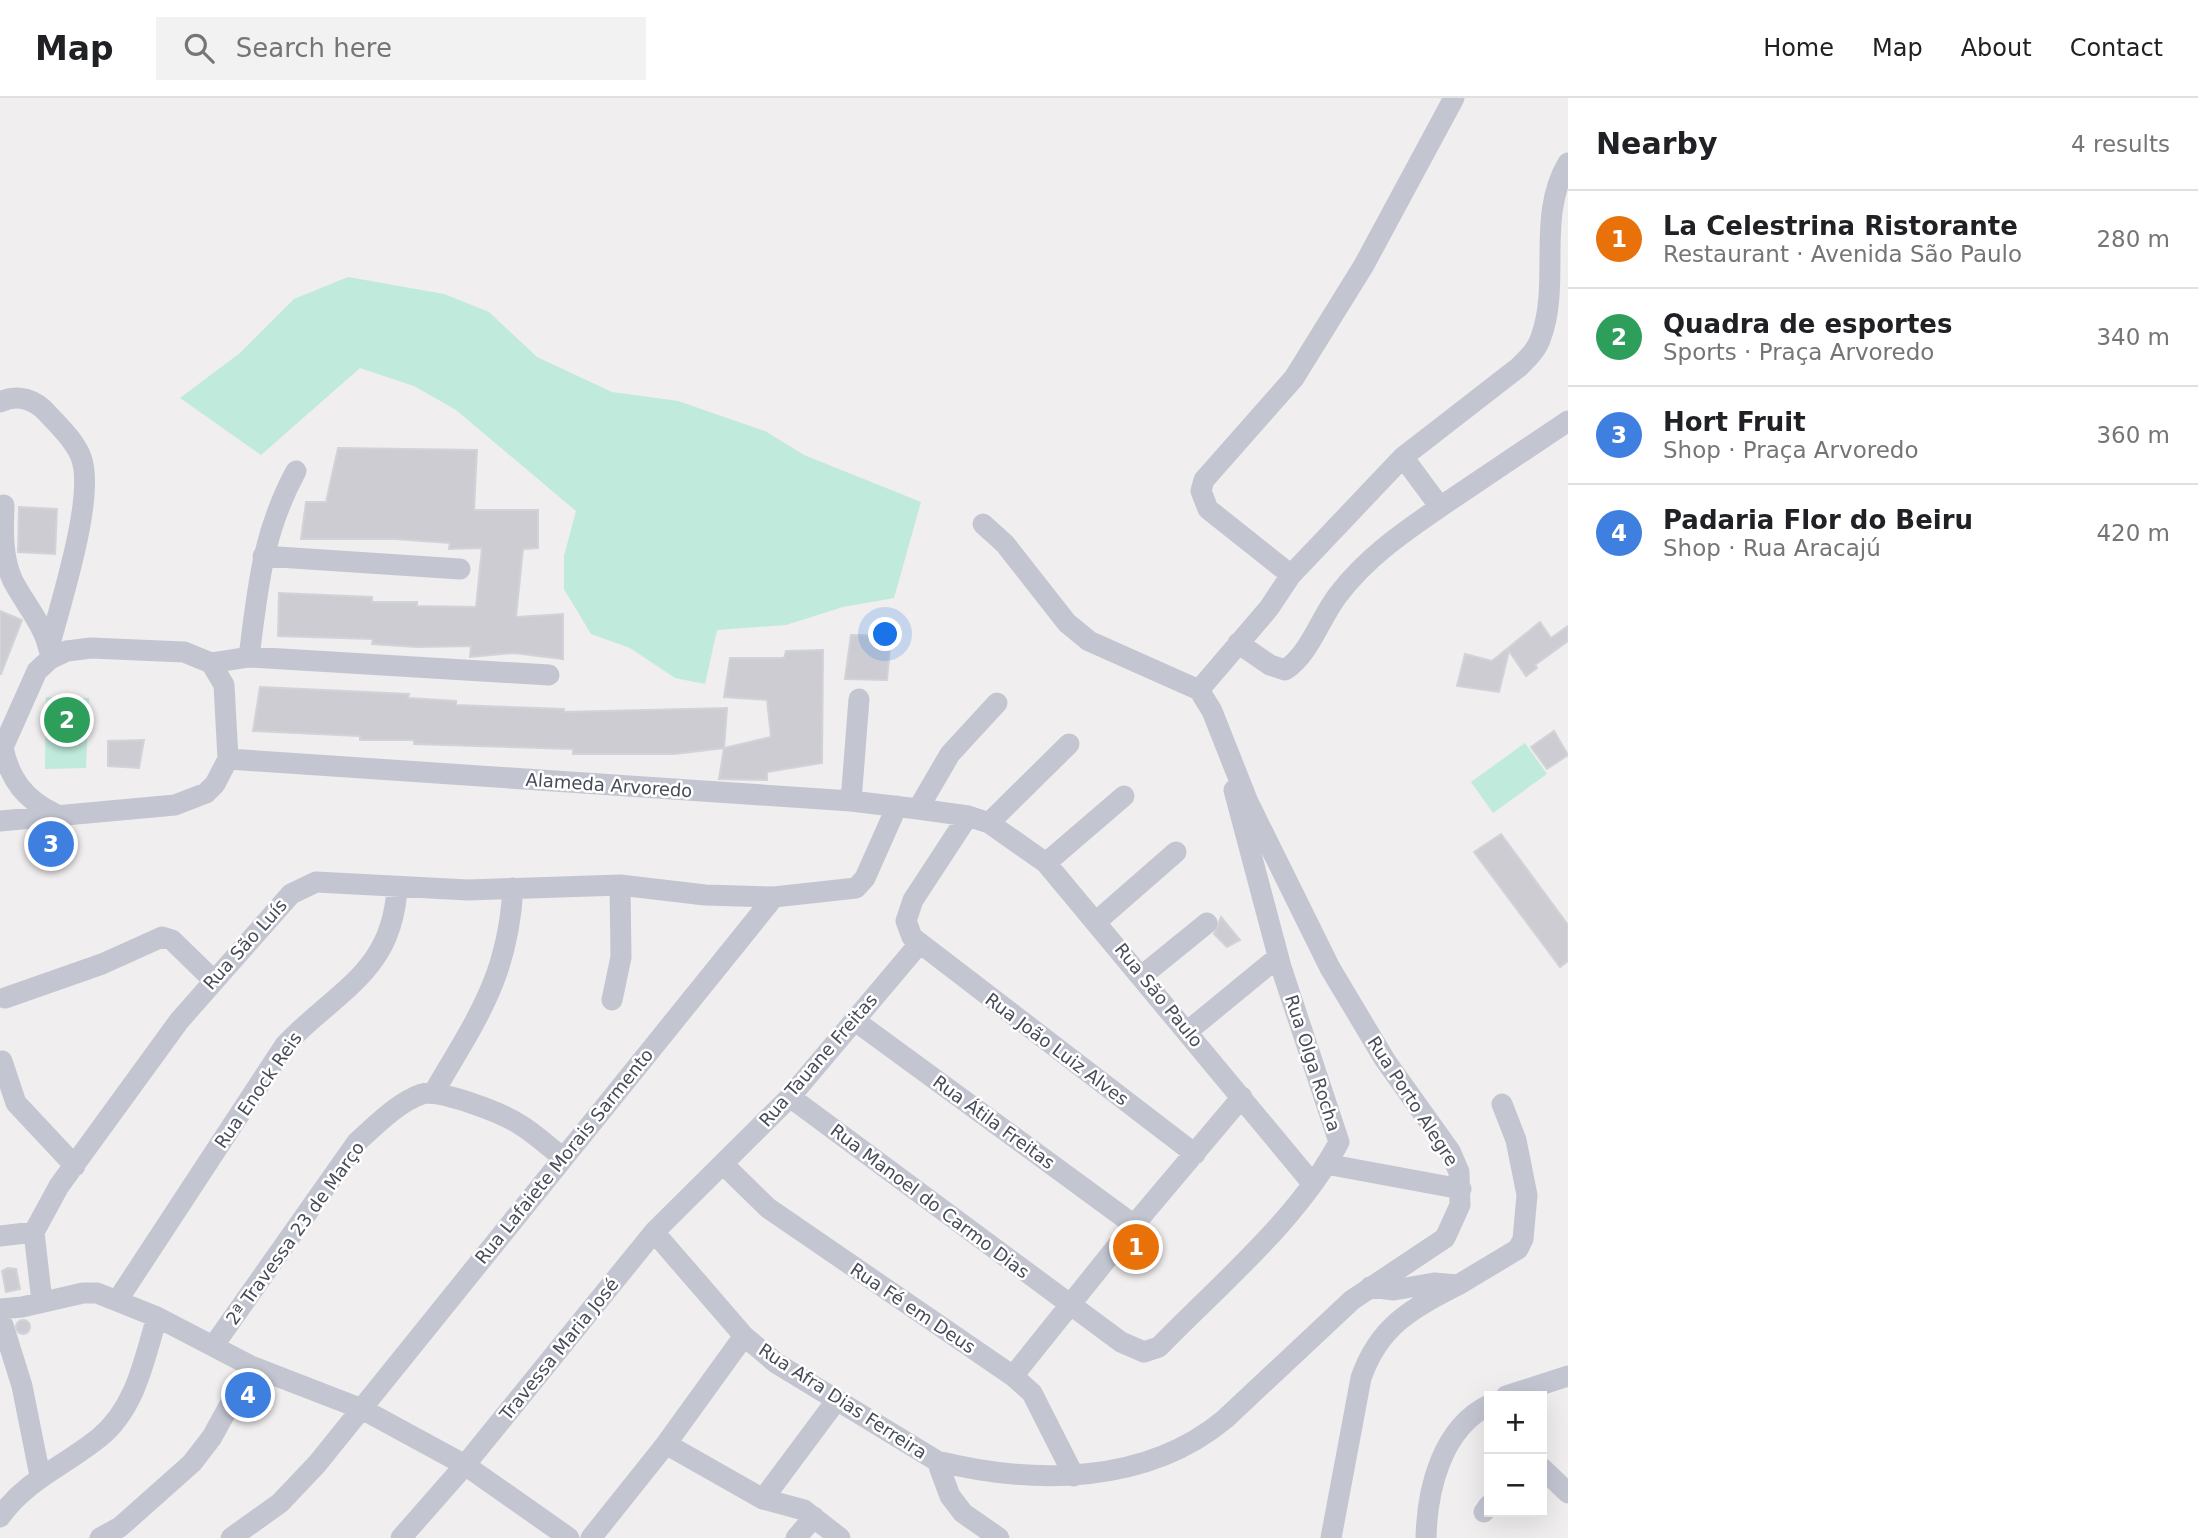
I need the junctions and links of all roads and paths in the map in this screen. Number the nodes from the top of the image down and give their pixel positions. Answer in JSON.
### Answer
{"nodes":[{"id":1,"x":1454,"y":98,"type":"edge"},
{"id":2,"x":1568,"y":163,"type":"edge"},
{"id":3,"x":0,"y":402,"type":"edge"},
{"id":4,"x":1568,"y":421,"type":"edge"},
{"id":5,"x":1403,"y":457,"type":"junction"},
{"id":6,"x":296,"y":471,"type":"dead end"},
{"id":7,"x":4,"y":505,"type":"dead end"},
{"id":8,"x":1440,"y":507,"type":"junction"},
{"id":9,"x":983,"y":524,"type":"dead end"},
{"id":10,"x":262,"y":556,"type":"junction"},
{"id":11,"x":460,"y":569,"type":"dead end"},
{"id":12,"x":1291,"y":575,"type":"junction"},
{"id":13,"x":1238,"y":643,"type":"junction"},
{"id":14,"x":50,"y":653,"type":"junction"},
{"id":15,"x":248,"y":657,"type":"junction"},
{"id":16,"x":211,"y":663,"type":"junction"},
{"id":17,"x":549,"y":675,"type":"dead end"},
{"id":18,"x":1199,"y":690,"type":"junction"},
{"id":19,"x":859,"y":699,"type":"dead end"},
{"id":20,"x":997,"y":703,"type":"dead end"},
{"id":21,"x":1223,"y":740,"type":"junction"},
{"id":22,"x":1069,"y":744,"type":"dead end"},
{"id":23,"x":1,"y":751,"type":"edge"},
{"id":24,"x":228,"y":759,"type":"junction"},
{"id":25,"x":1124,"y":796,"type":"dead end"},
{"id":26,"x":851,"y":801,"type":"junction"},
{"id":27,"x":907,"y":808,"type":"junction"},
{"id":28,"x":55,"y":815,"type":"junction"},
{"id":29,"x":968,"y":817,"type":"junction"},
{"id":30,"x":0,"y":821,"type":"edge"},
{"id":31,"x":989,"y":823,"type":"junction"},
{"id":32,"x":1176,"y":852,"type":"dead end"},
{"id":33,"x":1046,"y":863,"type":"junction"},
{"id":34,"x":620,"y":886,"type":"junction"},
{"id":35,"x":397,"y":887,"type":"junction"},
{"id":36,"x":513,"y":888,"type":"junction"},
{"id":37,"x":774,"y":897,"type":"junction"},
{"id":38,"x":1097,"y":921,"type":"junction"},
{"id":39,"x":1207,"y":923,"type":"dead end"},
{"id":40,"x":919,"y":944,"type":"junction"},
{"id":41,"x":1278,"y":957,"type":"junction"},
{"id":42,"x":1143,"y":975,"type":"junction"},
{"id":43,"x":212,"y":980,"type":"junction"},
{"id":44,"x":5,"y":998,"type":"dead end"},
{"id":45,"x":612,"y":1000,"type":"dead end"},
{"id":46,"x":854,"y":1020,"type":"junction"},
{"id":47,"x":1188,"y":1031,"type":"junction"},
{"id":48,"x":2,"y":1061,"type":"dead end"},
{"id":49,"x":434,"y":1092,"type":"junction"},
{"id":50,"x":790,"y":1097,"type":"junction"},
{"id":51,"x":1242,"y":1097,"type":"junction"},
{"id":52,"x":1502,"y":1104,"type":"dead end"},
{"id":53,"x":1195,"y":1154,"type":"junction"},
{"id":54,"x":562,"y":1157,"type":"junction"},
{"id":55,"x":1326,"y":1164,"type":"junction"},
{"id":56,"x":724,"y":1165,"type":"junction"},
{"id":57,"x":75,"y":1166,"type":"junction"},
{"id":58,"x":1312,"y":1183,"type":"junction"},
{"id":59,"x":1461,"y":1189,"type":"junction"},
{"id":60,"x":1134,"y":1225,"type":"junction"},
{"id":61,"x":34,"y":1232,"type":"junction"},
{"id":62,"x":654,"y":1232,"type":"junction"},
{"id":63,"x":0,"y":1236,"type":"edge"},
{"id":64,"x":1458,"y":1285,"type":"junction"},
{"id":65,"x":1370,"y":1287,"type":"junction"},
{"id":66,"x":117,"y":1301,"type":"junction"},
{"id":67,"x":1069,"y":1304,"type":"junction"},
{"id":68,"x":32,"y":1305,"type":"junction"},
{"id":69,"x":156,"y":1317,"type":"junction"},
{"id":70,"x":1,"y":1320,"type":"edge"},
{"id":71,"x":744,"y":1336,"type":"junction"},
{"id":72,"x":214,"y":1345,"type":"junction"},
{"id":73,"x":251,"y":1366,"type":"junction"},
{"id":74,"x":1013,"y":1376,"type":"junction"},
{"id":75,"x":1568,"y":1376,"type":"edge"},
{"id":76,"x":1522,"y":1391,"type":"edge"},
{"id":77,"x":836,"y":1401,"type":"junction"},
{"id":78,"x":362,"y":1409,"type":"junction"},
{"id":79,"x":1484,"y":1412,"type":"edge"},
{"id":80,"x":666,"y":1444,"type":"junction"},
{"id":81,"x":937,"y":1461,"type":"junction"},
{"id":82,"x":464,"y":1465,"type":"junction"},
{"id":83,"x":1547,"y":1473,"type":"edge"},
{"id":84,"x":40,"y":1476,"type":"junction"},
{"id":85,"x":1074,"y":1476,"type":"junction"},
{"id":86,"x":1567,"y":1491,"type":"edge"},
{"id":87,"x":763,"y":1499,"type":"junction"},
{"id":88,"x":1,"y":1515,"type":"edge"},
{"id":89,"x":814,"y":1517,"type":"junction"},
{"id":90,"x":100,"y":1538,"type":"edge"},
{"id":91,"x":231,"y":1538,"type":"edge"},
{"id":92,"x":401,"y":1538,"type":"edge"},
{"id":93,"x":569,"y":1538,"type":"edge"},
{"id":94,"x":591,"y":1538,"type":"edge"},
{"id":95,"x":796,"y":1538,"type":"edge"},
{"id":96,"x":840,"y":1538,"type":"edge"},
{"id":97,"x":999,"y":1538,"type":"edge"},
{"id":98,"x":1331,"y":1538,"type":"edge"},
{"id":99,"x":1426,"y":1538,"type":"edge"}],
"edges":[{"from":1,"to":12,"type":"street"},
{"from":2,"to":5,"type":"street"},
{"from":3,"to":14,"type":"street"},
{"from":4,"to":8,"type":"street"},
{"from":5,"to":8,"type":"street"},
{"from":5,"to":12,"type":"street"},
{"from":6,"to":10,"type":"street"},
{"from":7,"to":14,"type":"street"},
{"from":8,"to":13,"type":"street"},
{"from":9,"to":18,"type":"street"},
{"from":10,"to":11,"type":"street"},
{"from":10,"to":15,"type":"street"},
{"from":12,"to":13,"type":"street"},
{"from":13,"to":18,"type":"street"},
{"from":14,"to":16,"type":"street"},
{"from":14,"to":23,"type":"street"},
{"from":15,"to":16,"type":"street"},
{"from":15,"to":17,"type":"street"},
{"from":16,"to":24,"type":"street"},
{"from":18,"to":21,"type":"street","name":"Rua Porto Alegre"},
{"from":19,"to":26,"type":"street"},
{"from":20,"to":27,"type":"street"},
{"from":21,"to":41,"type":"street","name":"Rua Olga Rocha"},
{"from":21,"to":59,"type":"street","name":"Rua Porto Alegre"},
{"from":22,"to":31,"type":"street"},
{"from":23,"to":28,"type":"street"},
{"from":24,"to":26,"type":"street","name":"Alameda Arvoredo"},
{"from":24,"to":28,"type":"street"},
{"from":25,"to":33,"type":"street"},
{"from":26,"to":27,"type":"street","name":"Alameda Arvoredo"},
{"from":27,"to":29,"type":"street","name":"Alameda Arvoredo"},
{"from":27,"to":37,"type":"street"},
{"from":28,"to":30,"type":"street"},
{"from":29,"to":31,"type":"street","name":"Alameda Arvoredo"},
{"from":29,"to":40,"type":"street"},
{"from":31,"to":33,"type":"street","name":"Rua São Paulo"},
{"from":32,"to":38,"type":"street"},
{"from":33,"to":38,"type":"street","name":"Rua São Paulo"},
{"from":34,"to":36,"type":"street","name":"Rua São Luís"},
{"from":34,"to":37,"type":"street","name":"Rua São Luís"},
{"from":34,"to":45,"type":"street"},
{"from":35,"to":36,"type":"street","name":"Rua São Luís"},
{"from":35,"to":43,"type":"street","name":"Rua São Luís"},
{"from":35,"to":66,"type":"street","name":"Rua Enock Reis"},
{"from":36,"to":49,"type":"street"},
{"from":37,"to":54,"type":"street","name":"Rua Lafaiete Morais Sarmento"},
{"from":38,"to":42,"type":"street","name":"Rua São Paulo"},
{"from":39,"to":42,"type":"street"},
{"from":40,"to":46,"type":"street","name":"Rua Tauane Freitas"},
{"from":40,"to":53,"type":"street","name":"Rua João Luiz Alves"},
{"from":41,"to":47,"type":"street"},
{"from":41,"to":55,"type":"street","name":"Rua Olga Rocha"},
{"from":42,"to":47,"type":"street","name":"Rua São Paulo"},
{"from":43,"to":44,"type":"street"},
{"from":43,"to":57,"type":"street","name":"Rua São Luís"},
{"from":46,"to":50,"type":"street","name":"Rua Tauane Freitas"},
{"from":46,"to":60,"type":"street","name":"Rua Átila Freitas"},
{"from":47,"to":51,"type":"street","name":"Rua São Paulo"},
{"from":48,"to":57,"type":"street"},
{"from":49,"to":54,"type":"street"},
{"from":49,"to":72,"type":"street","name":"2ª Travessa 23 de Março"},
{"from":50,"to":56,"type":"street","name":"Rua Tauane Freitas"},
{"from":50,"to":67,"type":"street","name":"Rua Manoel do Carmo Dias"},
{"from":51,"to":53,"type":"street"},
{"from":51,"to":58,"type":"street","name":"Rua São Paulo"},
{"from":52,"to":64,"type":"street"},
{"from":53,"to":60,"type":"street"},
{"from":54,"to":78,"type":"street","name":"Rua Lafaiete Morais Sarmento"},
{"from":55,"to":58,"type":"street","name":"Rua Olga Rocha"},
{"from":55,"to":59,"type":"street"},
{"from":56,"to":62,"type":"street","name":"Rua Tauane Freitas"},
{"from":56,"to":74,"type":"street","name":"Rua Fé em Deus"},
{"from":57,"to":61,"type":"street","name":"Rua São Luís"},
{"from":58,"to":67,"type":"street","name":"Rua Olga Rocha"},
{"from":59,"to":65,"type":"street","name":"Rua Porto Alegre"},
{"from":60,"to":67,"type":"street"},
{"from":61,"to":63,"type":"street"},
{"from":61,"to":68,"type":"street"},
{"from":62,"to":71,"type":"street","name":"Rua Afra Dias Ferreira"},
{"from":62,"to":82,"type":"street","name":"Travessa Maria José"},
{"from":64,"to":65,"type":"street"},
{"from":64,"to":98,"type":"street"},
{"from":65,"to":85,"type":"street","name":"Rua Porto Alegre"},
{"from":66,"to":68,"type":"street"},
{"from":66,"to":69,"type":"street"},
{"from":67,"to":74,"type":"street"},
{"from":68,"to":70,"type":"street"},
{"from":69,"to":72,"type":"street"},
{"from":69,"to":84,"type":"street"},
{"from":70,"to":84,"type":"street"},
{"from":71,"to":77,"type":"street","name":"Rua Afra Dias Ferreira"},
{"from":71,"to":80,"type":"street"},
{"from":72,"to":73,"type":"street"},
{"from":73,"to":78,"type":"street"},
{"from":73,"to":90,"type":"street"},
{"from":74,"to":85,"type":"street","name":"Rua Fé em Deus"},
{"from":75,"to":76,"type":"street"},
{"from":77,"to":81,"type":"street","name":"Rua Afra Dias Ferreira"},
{"from":77,"to":87,"type":"street"},
{"from":78,"to":82,"type":"street"},
{"from":78,"to":91,"type":"street","name":"Rua Lafaiete Morais Sarmento"},
{"from":79,"to":99,"type":"street"},
{"from":80,"to":87,"type":"street"},
{"from":80,"to":94,"type":"street"},
{"from":81,"to":85,"type":"street","name":"Rua Porto Alegre"},
{"from":81,"to":97,"type":"street","name":"Rua Afra Dias Ferreira"},
{"from":82,"to":92,"type":"street","name":"Travessa Maria José"},
{"from":82,"to":93,"type":"street"},
{"from":83,"to":86,"type":"street"},
{"from":84,"to":88,"type":"street"},
{"from":87,"to":89,"type":"street"},
{"from":89,"to":95,"type":"street"},
{"from":89,"to":96,"type":"street"}]}
